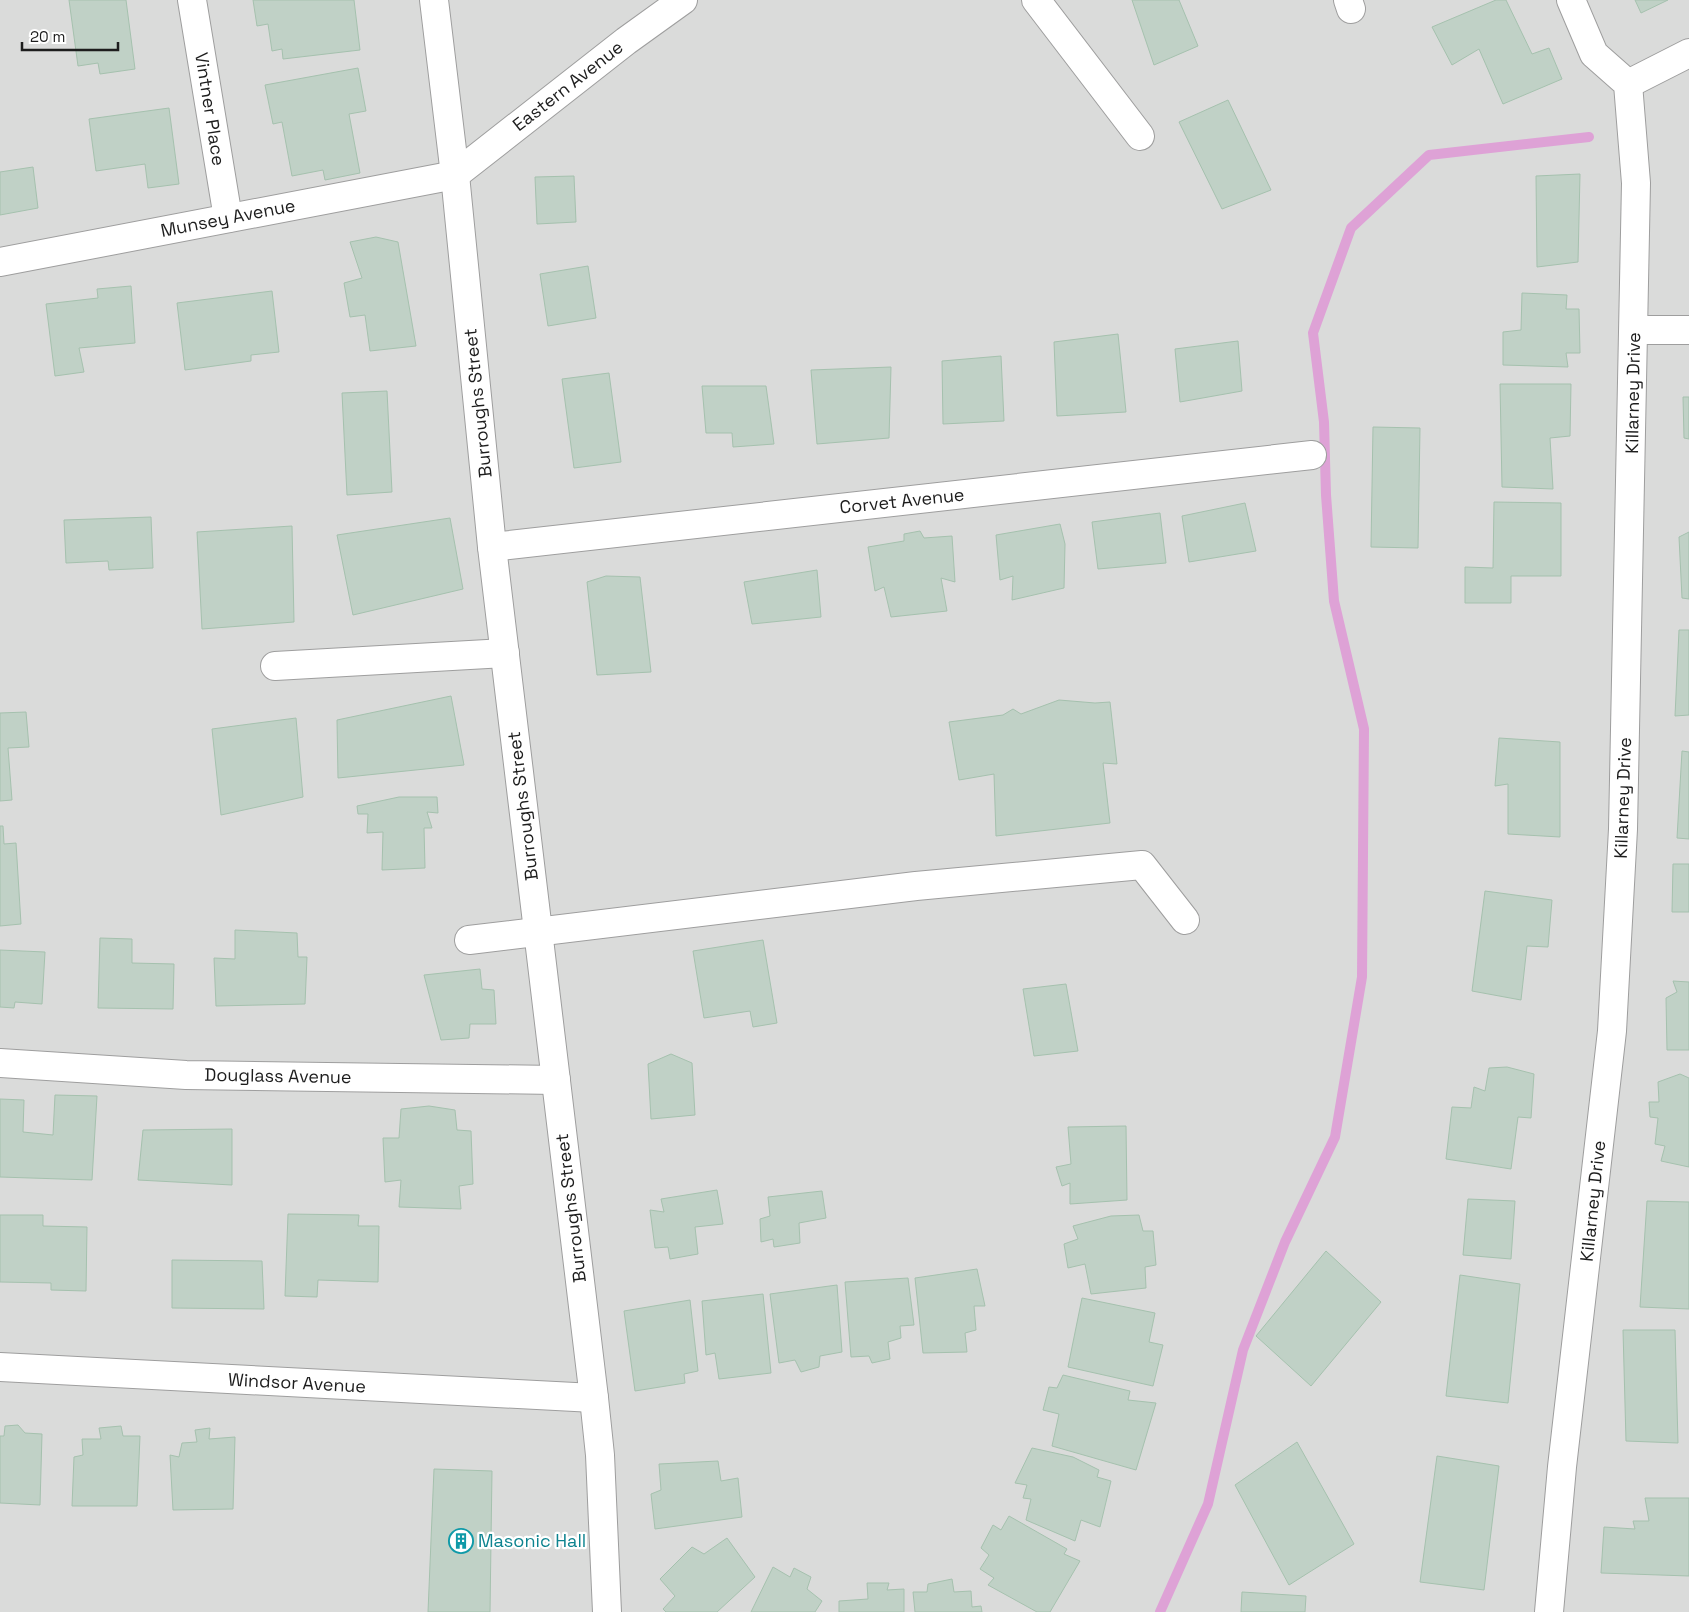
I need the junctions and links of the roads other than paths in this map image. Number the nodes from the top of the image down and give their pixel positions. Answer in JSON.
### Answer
{"nodes":[{"id":1,"x":192,"y":0,"type":"edge"},
{"id":2,"x":434,"y":0,"type":"edge"},
{"id":3,"x":683,"y":0,"type":"edge"},
{"id":4,"x":1036,"y":0,"type":"edge"},
{"id":5,"x":1571,"y":0,"type":"edge"},
{"id":6,"x":1689,"y":52,"type":"edge"},
{"id":7,"x":1628,"y":84,"type":"junction"},
{"id":8,"x":1140,"y":136,"type":"dead end"},
{"id":9,"x":455,"y":175,"type":"junction"},
{"id":10,"x":228,"y":218,"type":"junction"},
{"id":11,"x":0,"y":262,"type":"edge"},
{"id":12,"x":1635,"y":330,"type":"junction"},
{"id":13,"x":1689,"y":330,"type":"edge"},
{"id":14,"x":1312,"y":455,"type":"dead end"},
{"id":15,"x":492,"y":546,"type":"junction"},
{"id":16,"x":505,"y":653,"type":"junction"},
{"id":17,"x":275,"y":666,"type":"dead end"},
{"id":18,"x":1185,"y":920,"type":"dead end"},
{"id":19,"x":538,"y":930,"type":"junction"},
{"id":20,"x":469,"y":940,"type":"dead end"},
{"id":21,"x":0,"y":1063,"type":"edge"},
{"id":22,"x":556,"y":1080,"type":"junction"},
{"id":23,"x":0,"y":1367,"type":"edge"},
{"id":24,"x":594,"y":1398,"type":"junction"},
{"id":25,"x":607,"y":1612,"type":"edge"},
{"id":26,"x":1550,"y":1612,"type":"edge"}],
"edges":[{"from":1,"to":10,"type":"street","name":"Vintner Place"},
{"from":2,"to":9,"type":"street","name":"Burroughs Street"},
{"from":3,"to":9,"type":"street","name":"Eastern Avenue"},
{"from":4,"to":8,"type":"street"},
{"from":5,"to":7,"type":"street"},
{"from":6,"to":7,"type":"street"},
{"from":7,"to":12,"type":"street","name":"Killarney Drive"},
{"from":9,"to":10,"type":"street","name":"Munsey Avenue"},
{"from":9,"to":15,"type":"street","name":"Burroughs Street"},
{"from":10,"to":11,"type":"street","name":"Munsey Avenue"},
{"from":12,"to":13,"type":"street"},
{"from":12,"to":26,"type":"street","name":"Killarney Drive"},
{"from":14,"to":15,"type":"street","name":"Corvet Avenue"},
{"from":15,"to":16,"type":"street","name":"Burroughs Street"},
{"from":16,"to":17,"type":"street"},
{"from":16,"to":19,"type":"street","name":"Burroughs Street"},
{"from":18,"to":19,"type":"street"},
{"from":19,"to":20,"type":"street"},
{"from":19,"to":22,"type":"street","name":"Burroughs Street"},
{"from":21,"to":22,"type":"street","name":"Douglass Avenue"},
{"from":22,"to":24,"type":"street","name":"Burroughs Street"},
{"from":23,"to":24,"type":"street","name":"Windsor Avenue"},
{"from":24,"to":25,"type":"street","name":"Burroughs Street"}]}
